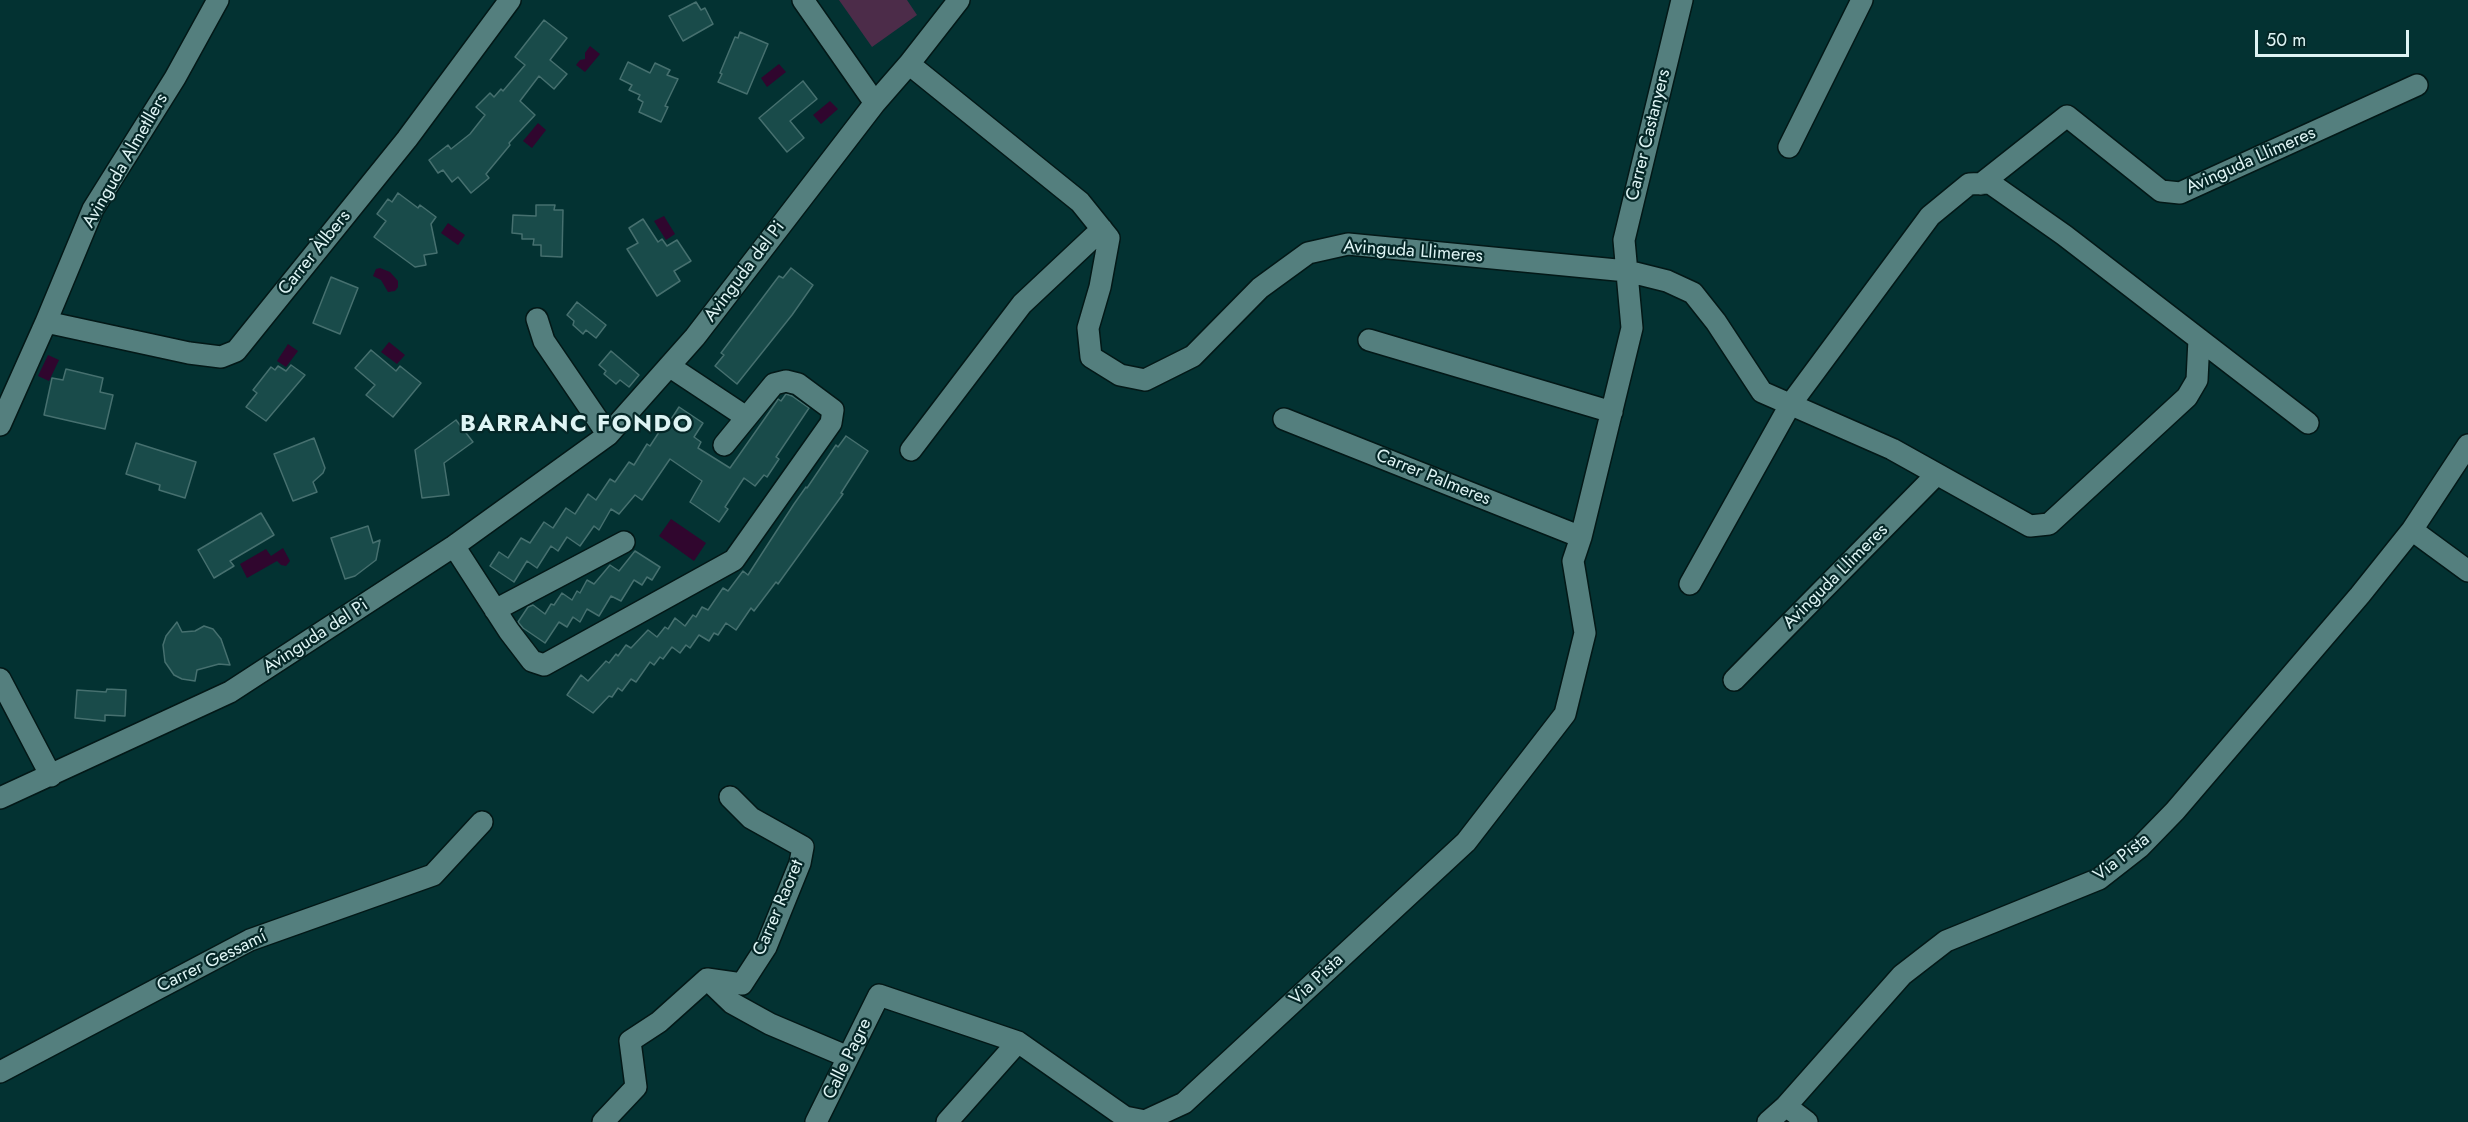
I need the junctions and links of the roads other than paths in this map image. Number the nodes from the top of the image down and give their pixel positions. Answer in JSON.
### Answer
{"nodes":[{"id":1,"x":218,"y":0,"type":"edge"},
{"id":2,"x":510,"y":0,"type":"edge"},
{"id":3,"x":803,"y":0,"type":"edge"},
{"id":4,"x":959,"y":0,"type":"edge"},
{"id":5,"x":1682,"y":0,"type":"edge"},
{"id":6,"x":1862,"y":0,"type":"edge"},
{"id":7,"x":909,"y":64,"type":"junction"},
{"id":8,"x":2417,"y":85,"type":"dead end"},
{"id":9,"x":875,"y":103,"type":"junction"},
{"id":10,"x":1789,"y":147,"type":"dead end"},
{"id":11,"x":1981,"y":184,"type":"junction"},
{"id":12,"x":1102,"y":229,"type":"junction"},
{"id":13,"x":1627,"y":271,"type":"junction"},
{"id":14,"x":537,"y":319,"type":"dead end"},
{"id":15,"x":46,"y":322,"type":"junction"},
{"id":16,"x":2199,"y":339,"type":"junction"},
{"id":17,"x":1369,"y":340,"type":"dead end"},
{"id":18,"x":669,"y":366,"type":"junction"},
{"id":19,"x":1790,"y":405,"type":"junction"},
{"id":20,"x":1612,"y":412,"type":"junction"},
{"id":21,"x":746,"y":417,"type":"junction"},
{"id":22,"x":1284,"y":419,"type":"dead end"},
{"id":23,"x":2308,"y":423,"type":"dead end"},
{"id":24,"x":0,"y":425,"type":"edge"},
{"id":25,"x":608,"y":435,"type":"junction"},
{"id":26,"x":724,"y":445,"type":"dead end"},
{"id":27,"x":2468,"y":445,"type":"edge"},
{"id":28,"x":911,"y":450,"type":"dead end"},
{"id":29,"x":1937,"y":474,"type":"junction"},
{"id":30,"x":2412,"y":531,"type":"junction"},
{"id":31,"x":1581,"y":537,"type":"junction"},
{"id":32,"x":624,"y":542,"type":"dead end"},
{"id":33,"x":454,"y":546,"type":"junction"},
{"id":34,"x":2468,"y":571,"type":"edge"},
{"id":35,"x":1690,"y":584,"type":"dead end"},
{"id":36,"x":495,"y":610,"type":"junction"},
{"id":37,"x":0,"y":679,"type":"edge"},
{"id":38,"x":1734,"y":680,"type":"dead end"},
{"id":39,"x":51,"y":776,"type":"junction"},
{"id":40,"x":730,"y":797,"type":"dead end"},
{"id":41,"x":0,"y":798,"type":"edge"},
{"id":42,"x":482,"y":822,"type":"dead end"},
{"id":43,"x":707,"y":980,"type":"junction"},
{"id":44,"x":879,"y":995,"type":"joint"},
{"id":45,"x":1018,"y":1042,"type":"junction"},
{"id":46,"x":848,"y":1057,"type":"junction"},
{"id":47,"x":0,"y":1072,"type":"edge"},
{"id":48,"x":1786,"y":1106,"type":"junction"},
{"id":49,"x":603,"y":1122,"type":"edge"},
{"id":50,"x":816,"y":1122,"type":"edge"},
{"id":51,"x":946,"y":1122,"type":"edge"},
{"id":52,"x":1768,"y":1122,"type":"edge"},
{"id":53,"x":1807,"y":1122,"type":"edge"}],
"edges":[{"from":1,"to":15,"type":"street","name":"Avinguda Almetllers"},
{"from":2,"to":15,"type":"street","name":"Carrer Àlbers"},
{"from":3,"to":9,"type":"street"},
{"from":4,"to":7,"type":"street"},
{"from":5,"to":13,"type":"street","name":"Carrer Castanyers"},
{"from":6,"to":10,"type":"street"},
{"from":7,"to":9,"type":"street","name":"Avinguda del Pi"},
{"from":7,"to":12,"type":"street"},
{"from":8,"to":11,"type":"street","name":"Avinguda Llimeres"},
{"from":9,"to":18,"type":"street","name":"Avinguda del Pi"},
{"from":11,"to":16,"type":"street"},
{"from":11,"to":19,"type":"street","name":"Avinguda Llimeres"},
{"from":12,"to":13,"type":"street","name":"Avinguda Llimeres"},
{"from":12,"to":28,"type":"street"},
{"from":13,"to":19,"type":"street","name":"Avinguda Llimeres"},
{"from":13,"to":20,"type":"street"},
{"from":14,"to":25,"type":"street"},
{"from":15,"to":24,"type":"street","name":"Avinguda Almetllers"},
{"from":16,"to":23,"type":"street"},
{"from":16,"to":29,"type":"street","name":"Avinguda Llimeres"},
{"from":17,"to":20,"type":"street"},
{"from":18,"to":21,"type":"street"},
{"from":18,"to":25,"type":"street","name":"Avinguda del Pi"},
{"from":19,"to":29,"type":"street","name":"Avinguda Llimeres"},
{"from":19,"to":35,"type":"street","name":"Avinguda Llimeres"},
{"from":20,"to":31,"type":"street"},
{"from":21,"to":26,"type":"street"},
{"from":21,"to":36,"type":"street"},
{"from":22,"to":31,"type":"street","name":"Carrer Palmeres"},
{"from":25,"to":33,"type":"street","name":"Avinguda del Pi"},
{"from":27,"to":30,"type":"street","name":"Via Pista"},
{"from":29,"to":38,"type":"street","name":"Avinguda Llimeres"},
{"from":30,"to":34,"type":"street"},
{"from":30,"to":48,"type":"street","name":"Via Pista"},
{"from":31,"to":45,"type":"street","name":"Via Pista"},
{"from":32,"to":36,"type":"street"},
{"from":33,"to":36,"type":"street"},
{"from":33,"to":39,"type":"street","name":"Avinguda del Pi"},
{"from":37,"to":39,"type":"street"},
{"from":39,"to":41,"type":"street","name":"Avinguda del Pi"},
{"from":40,"to":43,"type":"street","name":"Carrer Raoret"},
{"from":42,"to":47,"type":"street","name":"Carrer Gessamí"},
{"from":43,"to":46,"type":"street"},
{"from":43,"to":49,"type":"street"},
{"from":44,"to":45,"type":"street","name":"Via Pista"},
{"from":44,"to":46,"type":"street","name":"Calle Pagre"},
{"from":45,"to":51,"type":"street"},
{"from":46,"to":50,"type":"street","name":"Calle Pagre"},
{"from":48,"to":52,"type":"street","name":"Via Pista"},
{"from":48,"to":53,"type":"street"}]}
